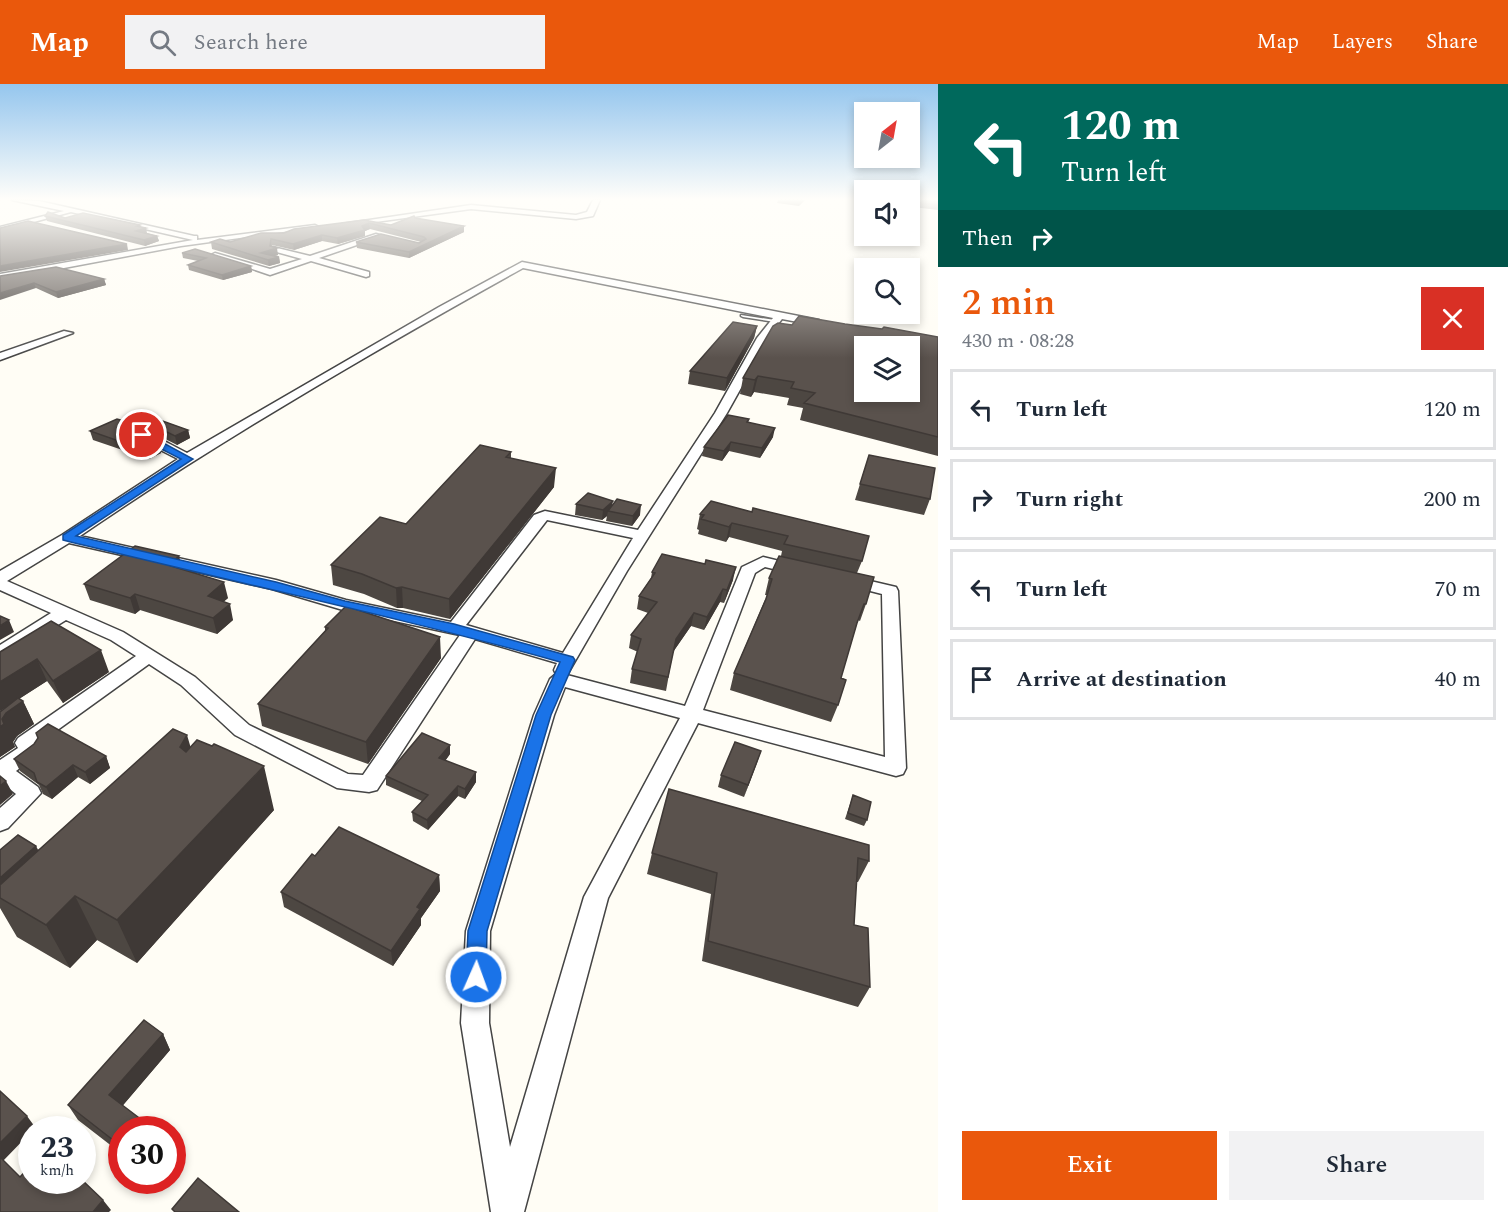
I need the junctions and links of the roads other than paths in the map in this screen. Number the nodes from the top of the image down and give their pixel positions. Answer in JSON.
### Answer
{"nodes":[{"id":1,"x":133,"y":253,"type":"edge"},
{"id":2,"x":205,"y":253,"type":"edge"},
{"id":3,"x":290,"y":253,"type":"edge"},
{"id":4,"x":332,"y":253,"type":"edge"},
{"id":5,"x":314,"y":259,"type":"junction"},
{"id":6,"x":366,"y":274,"type":"dead end"},
{"id":7,"x":2,"y":276,"type":"edge"},
{"id":8,"x":562,"y":284,"type":"dead end"},
{"id":9,"x":658,"y":296,"type":"junction"},
{"id":10,"x":742,"y":316,"type":"joint"},
{"id":11,"x":778,"y":318,"type":"junction"},
{"id":12,"x":834,"y":326,"type":"edge"},
{"id":13,"x":68,"y":333,"type":"dead end"},
{"id":14,"x":0,"y":357,"type":"edge"},
{"id":15,"x":142,"y":435,"type":"edge"},
{"id":16,"x":188,"y":459,"type":"junction"},
{"id":17,"x":642,"y":536,"type":"junction"},
{"id":18,"x":67,"y":538,"type":"junction"},
{"id":19,"x":809,"y":572,"type":"edge"},
{"id":20,"x":0,"y":578,"type":"edge"},
{"id":21,"x":832,"y":578,"type":"edge"},
{"id":22,"x":0,"y":585,"type":"edge"},
{"id":23,"x":64,"y":613,"type":"junction"},
{"id":24,"x":462,"y":630,"type":"junction"},
{"id":25,"x":0,"y":653,"type":"edge"},
{"id":26,"x":148,"y":656,"type":"junction"},
{"id":27,"x":563,"y":670,"type":"junction"},
{"id":28,"x":691,"y":716,"type":"junction"},
{"id":29,"x":0,"y":770,"type":"edge"},
{"id":30,"x":0,"y":822,"type":"edge"},
{"id":31,"x":507,"y":1212,"type":"edge"}],
"edges":[{"from":1,"to":7,"type":"street"},
{"from":2,"to":5,"type":"street"},
{"from":3,"to":5,"type":"street"},
{"from":4,"to":5,"type":"street"},
{"from":5,"to":6,"type":"street"},
{"from":8,"to":9,"type":"street"},
{"from":9,"to":10,"type":"street"},
{"from":9,"to":11,"type":"street"},
{"from":9,"to":16,"type":"street"},
{"from":10,"to":11,"type":"lane"},
{"from":11,"to":12,"type":"street"},
{"from":11,"to":17,"type":"street"},
{"from":13,"to":14,"type":"street"},
{"from":15,"to":16,"type":"street"},
{"from":16,"to":18,"type":"street"},
{"from":17,"to":24,"type":"street"},
{"from":17,"to":27,"type":"street"},
{"from":18,"to":20,"type":"street"},
{"from":18,"to":24,"type":"street"},
{"from":19,"to":28,"type":"street"},
{"from":21,"to":28,"type":"street"},
{"from":22,"to":23,"type":"street"},
{"from":23,"to":25,"type":"street"},
{"from":23,"to":26,"type":"street"},
{"from":24,"to":26,"type":"street"},
{"from":24,"to":27,"type":"street"},
{"from":26,"to":29,"type":"street"},
{"from":27,"to":28,"type":"street"},
{"from":27,"to":31,"type":"street"},
{"from":28,"to":31,"type":"street"},
{"from":29,"to":30,"type":"street"}]}
